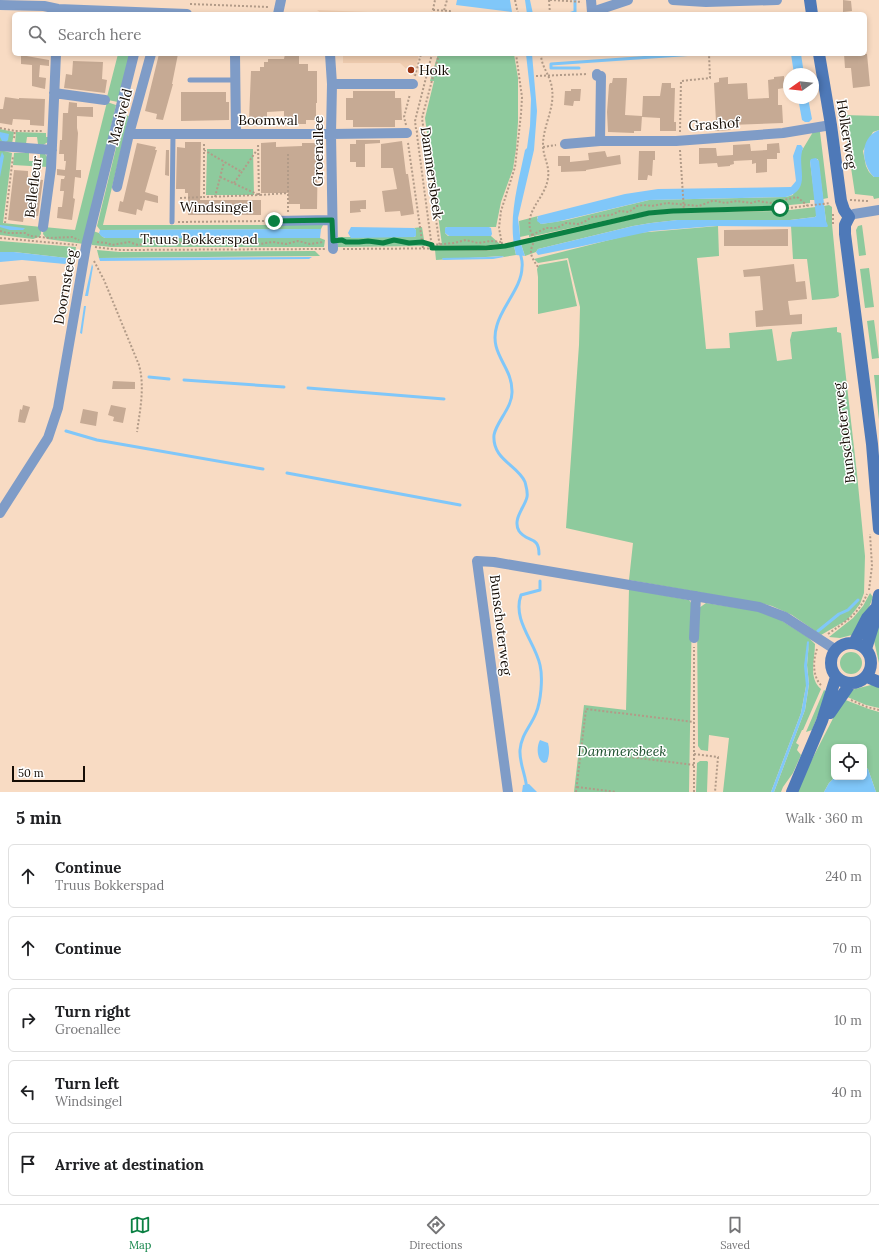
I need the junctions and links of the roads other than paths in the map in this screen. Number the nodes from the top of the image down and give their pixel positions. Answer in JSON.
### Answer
{"nodes":[{"id":1,"x":591,"y":0,"type":"edge"},
{"id":2,"x":628,"y":0,"type":"edge"},
{"id":3,"x":673,"y":0,"type":"edge"},
{"id":4,"x":776,"y":0,"type":"edge"},
{"id":5,"x":810,"y":0,"type":"edge"},
{"id":6,"x":45,"y":3,"type":"edge"},
{"id":7,"x":0,"y":5,"type":"edge"},
{"id":8,"x":145,"y":9,"type":"edge"},
{"id":9,"x":186,"y":9,"type":"edge"},
{"id":10,"x":58,"y":11,"type":"edge"},
{"id":11,"x":812,"y":12,"type":"edge"},
{"id":12,"x":56,"y":56,"type":"edge"},
{"id":13,"x":134,"y":56,"type":"edge"},
{"id":14,"x":150,"y":56,"type":"edge"},
{"id":15,"x":235,"y":56,"type":"edge"},
{"id":16,"x":330,"y":56,"type":"edge"},
{"id":17,"x":818,"y":56,"type":"edge"},
{"id":18,"x":597,"y":74,"type":"road end"},
{"id":19,"x":190,"y":80,"type":"dead end"},
{"id":20,"x":235,"y":80,"type":"junction"},
{"id":21,"x":332,"y":84,"type":"junction"},
{"id":22,"x":413,"y":84,"type":"road end"},
{"id":23,"x":54,"y":93,"type":"junction"},
{"id":24,"x":105,"y":100,"type":"dead end"},
{"id":25,"x":831,"y":125,"type":"junction"},
{"id":26,"x":407,"y":133,"type":"road end"},
{"id":27,"x":129,"y":134,"type":"junction"},
{"id":28,"x":173,"y":134,"type":"junction"},
{"id":29,"x":236,"y":134,"type":"junction"},
{"id":30,"x":331,"y":134,"type":"junction"},
{"id":31,"x":600,"y":141,"type":"junction"},
{"id":32,"x":566,"y":144,"type":"road end"},
{"id":33,"x":1,"y":147,"type":"edge"},
{"id":34,"x":52,"y":150,"type":"junction"},
{"id":35,"x":117,"y":187,"type":"dead end"},
{"id":36,"x":879,"y":210,"type":"edge"},
{"id":37,"x":849,"y":217,"type":"junction"},
{"id":38,"x":332,"y":220,"type":"junction"},
{"id":39,"x":274,"y":221,"type":"road end"},
{"id":40,"x":172,"y":222,"type":"road end"},
{"id":41,"x":43,"y":227,"type":"dead end"},
{"id":42,"x":336,"y":243,"type":"road end"},
{"id":43,"x":0,"y":513,"type":"edge"},
{"id":44,"x":874,"y":530,"type":"edge"},
{"id":45,"x":879,"y":595,"type":"edge"},
{"id":46,"x":696,"y":596,"type":"junction"},
{"id":47,"x":876,"y":608,"type":"junction"},
{"id":48,"x":694,"y":638,"type":"road end"},
{"id":49,"x":854,"y":643,"type":"junction"},
{"id":50,"x":866,"y":649,"type":"junction"},
{"id":51,"x":836,"y":650,"type":"junction"},
{"id":52,"x":872,"y":671,"type":"edge"},
{"id":53,"x":836,"y":677,"type":"junction"},
{"id":54,"x":879,"y":682,"type":"edge"},
{"id":55,"x":850,"y":684,"type":"junction"},
{"id":56,"x":836,"y":694,"type":"junction"},
{"id":57,"x":508,"y":792,"type":"edge"},
{"id":58,"x":792,"y":792,"type":"edge"}],
"edges":[{"from":1,"to":2,"type":"street"},
{"from":3,"to":4,"type":"street"},
{"from":5,"to":11,"type":"street"},
{"from":6,"to":7,"type":"street"},
{"from":6,"to":10,"type":"street"},
{"from":8,"to":9,"type":"street"},
{"from":8,"to":10,"type":"street"},
{"from":12,"to":23,"type":"street","name":"Bellefleur"},
{"from":13,"to":43,"type":"street","name":"Doornsteeg"},
{"from":14,"to":27,"type":"street","name":"Maaiveld"},
{"from":15,"to":20,"type":"street"},
{"from":16,"to":21,"type":"street","name":"Groenallee"},
{"from":17,"to":25,"type":"street","name":"Holkerweg"},
{"from":18,"to":31,"type":"street"},
{"from":19,"to":20,"type":"lane"},
{"from":20,"to":29,"type":"street"},
{"from":21,"to":22,"type":"street"},
{"from":21,"to":30,"type":"street","name":"Groenallee"},
{"from":23,"to":24,"type":"street"},
{"from":23,"to":34,"type":"street","name":"Bellefleur"},
{"from":25,"to":31,"type":"street","name":"Grashof"},
{"from":25,"to":37,"type":"street","name":"Holkerweg"},
{"from":26,"to":30,"type":"street","name":"Boomwal"},
{"from":27,"to":28,"type":"street","name":"Boomwal"},
{"from":27,"to":35,"type":"street","name":"Maaiveld"},
{"from":28,"to":29,"type":"street","name":"Boomwal"},
{"from":28,"to":40,"type":"lane"},
{"from":29,"to":30,"type":"street","name":"Boomwal"},
{"from":30,"to":38,"type":"street","name":"Groenallee"},
{"from":31,"to":32,"type":"street","name":"Grashof"},
{"from":33,"to":34,"type":"street","name":"Bellefleur"},
{"from":34,"to":41,"type":"street","name":"Bellefleur"},
{"from":36,"to":37,"type":"street"},
{"from":37,"to":44,"type":"street","name":"Bunschoterweg"},
{"from":38,"to":39,"type":"street"},
{"from":38,"to":42,"type":"street","name":"Groenallee"},
{"from":45,"to":47,"type":"street"},
{"from":46,"to":48,"type":"street"},
{"from":46,"to":51,"type":"street","name":"Bunschoterweg"},
{"from":46,"to":57,"type":"street","name":"Bunschoterweg"},
{"from":47,"to":49,"type":"street"},
{"from":47,"to":50,"type":"street"},
{"from":49,"to":50,"type":"street"},
{"from":49,"to":51,"type":"street"},
{"from":50,"to":52,"type":"street"},
{"from":51,"to":53,"type":"street"},
{"from":52,"to":54,"type":"street"},
{"from":52,"to":55,"type":"street"},
{"from":53,"to":55,"type":"street"},
{"from":53,"to":56,"type":"street"},
{"from":55,"to":56,"type":"street"},
{"from":56,"to":58,"type":"street"}]}
